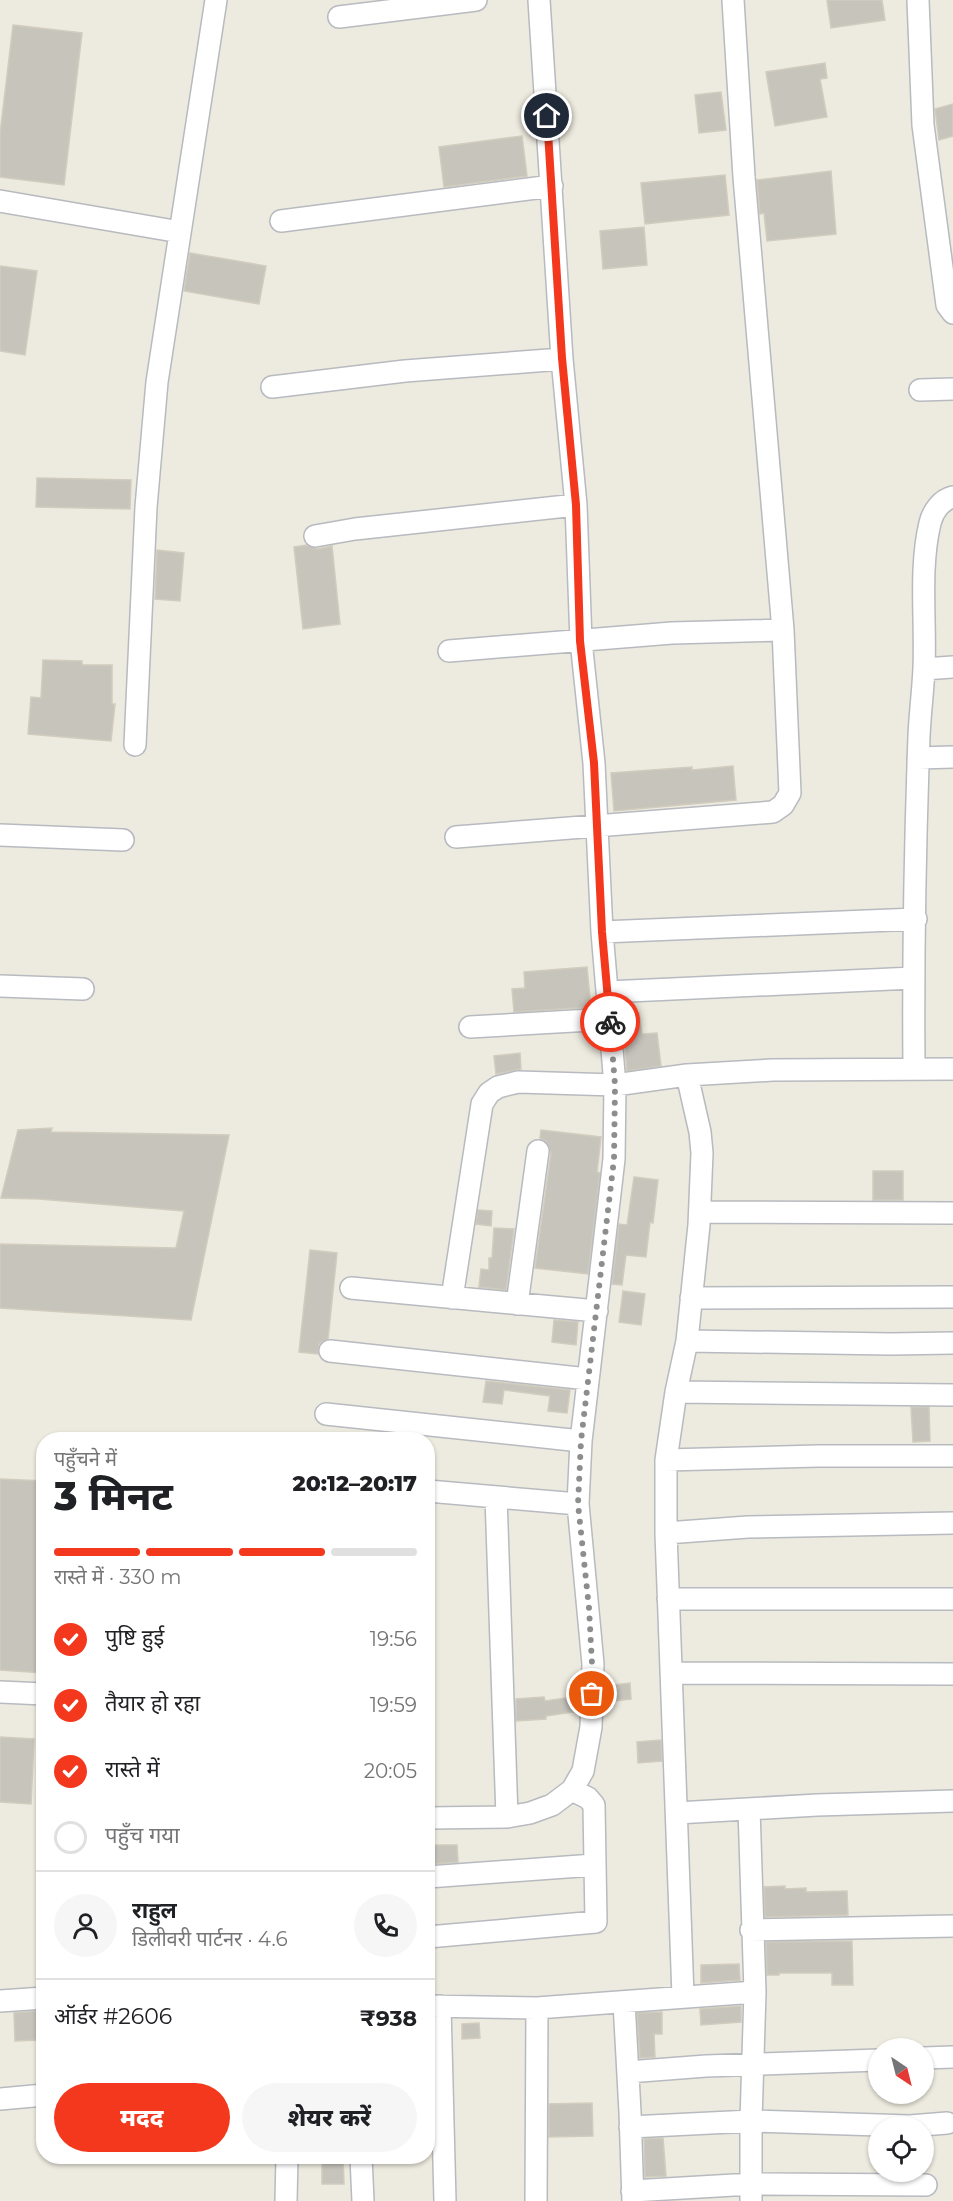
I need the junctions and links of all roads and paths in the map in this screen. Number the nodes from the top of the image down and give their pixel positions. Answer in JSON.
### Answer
{"nodes":[{"id":1,"x":216,"y":0,"type":"edge"},
{"id":2,"x":476,"y":0,"type":"edge"},
{"id":3,"x":539,"y":0,"type":"edge"},
{"id":4,"x":733,"y":0,"type":"edge"},
{"id":5,"x":918,"y":0,"type":"edge"},
{"id":6,"x":339,"y":17,"type":"dead end"},
{"id":7,"x":552,"y":186,"type":"junction"},
{"id":8,"x":0,"y":201,"type":"edge"},
{"id":9,"x":281,"y":221,"type":"dead end"},
{"id":10,"x":180,"y":232,"type":"junction"},
{"id":11,"x":953,"y":313,"type":"edge"},
{"id":12,"x":562,"y":358,"type":"junction"},
{"id":13,"x":272,"y":387,"type":"dead end"},
{"id":14,"x":953,"y":389,"type":"edge"},
{"id":15,"x":920,"y":390,"type":"dead end"},
{"id":16,"x":953,"y":497,"type":"edge"},
{"id":17,"x":576,"y":505,"type":"junction"},
{"id":18,"x":315,"y":536,"type":"dead end"},
{"id":19,"x":783,"y":630,"type":"junction"},
{"id":20,"x":580,"y":641,"type":"junction"},
{"id":21,"x":449,"y":651,"type":"dead end"},
{"id":22,"x":953,"y":666,"type":"edge"},
{"id":23,"x":924,"y":669,"type":"junction"},
{"id":24,"x":135,"y":745,"type":"dead end"},
{"id":25,"x":953,"y":757,"type":"edge"},
{"id":26,"x":918,"y":758,"type":"junction"},
{"id":27,"x":598,"y":825,"type":"junction"},
{"id":28,"x":0,"y":835,"type":"edge"},
{"id":29,"x":456,"y":837,"type":"dead end"},
{"id":30,"x":123,"y":840,"type":"dead end"},
{"id":31,"x":916,"y":919,"type":"junction"},
{"id":32,"x":602,"y":932,"type":"junction"},
{"id":33,"x":913,"y":978,"type":"junction"},
{"id":34,"x":0,"y":986,"type":"edge"},
{"id":35,"x":83,"y":989,"type":"dead end"},
{"id":36,"x":607,"y":992,"type":"junction"},
{"id":37,"x":609,"y":1019,"type":"junction"},
{"id":38,"x":470,"y":1027,"type":"dead end"},
{"id":39,"x":914,"y":1068,"type":"junction"},
{"id":40,"x":953,"y":1069,"type":"edge"},
{"id":41,"x":687,"y":1075,"type":"junction"},
{"id":42,"x":615,"y":1085,"type":"junction"},
{"id":43,"x":538,"y":1151,"type":"dead end"},
{"id":44,"x":700,"y":1212,"type":"junction"},
{"id":45,"x":953,"y":1213,"type":"edge"},
{"id":46,"x":351,"y":1288,"type":"dead end"},
{"id":47,"x":953,"y":1297,"type":"edge"},
{"id":48,"x":452,"y":1298,"type":"junction"},
{"id":49,"x":692,"y":1298,"type":"junction"},
{"id":50,"x":517,"y":1304,"type":"junction"},
{"id":51,"x":597,"y":1311,"type":"junction"},
{"id":52,"x":687,"y":1341,"type":"junction"},
{"id":53,"x":953,"y":1343,"type":"edge"},
{"id":54,"x":330,"y":1352,"type":"dead end"},
{"id":55,"x":588,"y":1379,"type":"junction"},
{"id":56,"x":676,"y":1392,"type":"junction"},
{"id":57,"x":953,"y":1395,"type":"edge"},
{"id":58,"x":326,"y":1414,"type":"dead end"},
{"id":59,"x":581,"y":1441,"type":"junction"},
{"id":60,"x":953,"y":1455,"type":"edge"},
{"id":61,"x":666,"y":1460,"type":"junction"},
{"id":62,"x":435,"y":1492,"type":"edge"},
{"id":63,"x":496,"y":1497,"type":"junction"},
{"id":64,"x":578,"y":1504,"type":"junction"},
{"id":65,"x":953,"y":1523,"type":"edge"},
{"id":66,"x":666,"y":1533,"type":"junction"},
{"id":67,"x":668,"y":1599,"type":"junction"},
{"id":68,"x":953,"y":1599,"type":"edge"},
{"id":69,"x":672,"y":1673,"type":"junction"},
{"id":70,"x":953,"y":1674,"type":"edge"},
{"id":71,"x":0,"y":1692,"type":"edge"},
{"id":72,"x":36,"y":1694,"type":"edge"},
{"id":73,"x":572,"y":1790,"type":"junction"},
{"id":74,"x":953,"y":1801,"type":"edge"},
{"id":75,"x":749,"y":1809,"type":"junction"},
{"id":76,"x":677,"y":1814,"type":"junction"},
{"id":77,"x":507,"y":1817,"type":"junction"},
{"id":78,"x":435,"y":1818,"type":"edge"},
{"id":79,"x":594,"y":1865,"type":"junction"},
{"id":80,"x":435,"y":1876,"type":"edge"},
{"id":81,"x":953,"y":1926,"type":"edge"},
{"id":82,"x":752,"y":1930,"type":"junction"},
{"id":83,"x":435,"y":1935,"type":"edge"},
{"id":84,"x":754,"y":1992,"type":"junction"},
{"id":85,"x":683,"y":1996,"type":"junction"},
{"id":86,"x":36,"y":1999,"type":"edge"},
{"id":87,"x":0,"y":2001,"type":"edge"},
{"id":88,"x":624,"y":2002,"type":"junction"},
{"id":89,"x":435,"y":2006,"type":"edge"},
{"id":90,"x":537,"y":2008,"type":"junction"},
{"id":91,"x":435,"y":2024,"type":"edge"},
{"id":92,"x":953,"y":2057,"type":"edge"},
{"id":93,"x":934,"y":2058,"type":"edge"},
{"id":94,"x":868,"y":2060,"type":"edge"},
{"id":95,"x":753,"y":2064,"type":"junction"},
{"id":96,"x":628,"y":2072,"type":"junction"},
{"id":97,"x":36,"y":2096,"type":"edge"},
{"id":98,"x":0,"y":2099,"type":"edge"},
{"id":99,"x":751,"y":2121,"type":"junction"},
{"id":100,"x":947,"y":2123,"type":"dead end"},
{"id":101,"x":630,"y":2127,"type":"junction"},
{"id":102,"x":287,"y":2164,"type":"edge"},
{"id":103,"x":361,"y":2164,"type":"edge"},
{"id":104,"x":926,"y":2185,"type":"dead end"},
{"id":105,"x":751,"y":2193,"type":"edge"},
{"id":106,"x":632,"y":2196,"type":"edge"},
{"id":107,"x":286,"y":2201,"type":"edge"},
{"id":108,"x":363,"y":2201,"type":"edge"},
{"id":109,"x":445,"y":2201,"type":"edge"},
{"id":110,"x":536,"y":2201,"type":"edge"}],
"edges":[{"from":1,"to":10,"type":"street"},
{"from":2,"to":6,"type":"street"},
{"from":3,"to":7,"type":"street"},
{"from":4,"to":19,"type":"street"},
{"from":5,"to":11,"type":"street"},
{"from":7,"to":9,"type":"street"},
{"from":7,"to":12,"type":"street"},
{"from":8,"to":10,"type":"street"},
{"from":10,"to":24,"type":"street"},
{"from":12,"to":13,"type":"street"},
{"from":12,"to":17,"type":"street"},
{"from":14,"to":15,"type":"street"},
{"from":16,"to":23,"type":"street"},
{"from":17,"to":18,"type":"street"},
{"from":17,"to":20,"type":"street"},
{"from":19,"to":20,"type":"street"},
{"from":19,"to":27,"type":"street"},
{"from":20,"to":21,"type":"street"},
{"from":20,"to":27,"type":"street"},
{"from":22,"to":23,"type":"street"},
{"from":23,"to":26,"type":"street"},
{"from":25,"to":26,"type":"street"},
{"from":26,"to":31,"type":"street"},
{"from":27,"to":29,"type":"street"},
{"from":27,"to":32,"type":"street"},
{"from":28,"to":30,"type":"street"},
{"from":31,"to":32,"type":"street"},
{"from":31,"to":33,"type":"street"},
{"from":32,"to":36,"type":"street"},
{"from":33,"to":36,"type":"street"},
{"from":33,"to":39,"type":"street"},
{"from":34,"to":35,"type":"street"},
{"from":36,"to":37,"type":"street"},
{"from":37,"to":38,"type":"street"},
{"from":37,"to":42,"type":"street"},
{"from":39,"to":40,"type":"street"},
{"from":39,"to":41,"type":"street"},
{"from":41,"to":42,"type":"street"},
{"from":41,"to":44,"type":"street"},
{"from":42,"to":48,"type":"street"},
{"from":42,"to":51,"type":"street"},
{"from":43,"to":50,"type":"street"},
{"from":44,"to":45,"type":"street"},
{"from":44,"to":49,"type":"street"},
{"from":46,"to":48,"type":"street"},
{"from":47,"to":49,"type":"street"},
{"from":48,"to":50,"type":"street"},
{"from":49,"to":52,"type":"street"},
{"from":50,"to":51,"type":"street"},
{"from":51,"to":55,"type":"street"},
{"from":52,"to":53,"type":"street"},
{"from":52,"to":56,"type":"street"},
{"from":54,"to":55,"type":"street"},
{"from":55,"to":59,"type":"street"},
{"from":56,"to":57,"type":"street"},
{"from":56,"to":61,"type":"street"},
{"from":58,"to":59,"type":"street"},
{"from":59,"to":64,"type":"street"},
{"from":60,"to":61,"type":"street"},
{"from":61,"to":66,"type":"street"},
{"from":62,"to":63,"type":"street"},
{"from":63,"to":64,"type":"street"},
{"from":63,"to":77,"type":"street"},
{"from":64,"to":73,"type":"street"},
{"from":65,"to":66,"type":"street"},
{"from":66,"to":67,"type":"street"},
{"from":67,"to":68,"type":"street"},
{"from":67,"to":69,"type":"street"},
{"from":69,"to":70,"type":"street"},
{"from":69,"to":76,"type":"street"},
{"from":71,"to":72,"type":"street"},
{"from":73,"to":77,"type":"street"},
{"from":73,"to":79,"type":"street"},
{"from":74,"to":75,"type":"street"},
{"from":75,"to":76,"type":"street"},
{"from":75,"to":82,"type":"street"},
{"from":76,"to":85,"type":"street"},
{"from":77,"to":78,"type":"street"},
{"from":79,"to":80,"type":"street"},
{"from":79,"to":83,"type":"street"},
{"from":81,"to":82,"type":"street"},
{"from":82,"to":84,"type":"street"},
{"from":84,"to":85,"type":"street"},
{"from":84,"to":95,"type":"street"},
{"from":85,"to":88,"type":"street"},
{"from":86,"to":87,"type":"street"},
{"from":88,"to":90,"type":"street"},
{"from":88,"to":96,"type":"street"},
{"from":89,"to":90,"type":"street"},
{"from":90,"to":110,"type":"street"},
{"from":91,"to":109,"type":"street"},
{"from":92,"to":93,"type":"street"},
{"from":94,"to":95,"type":"street"},
{"from":95,"to":96,"type":"street"},
{"from":95,"to":99,"type":"street"},
{"from":96,"to":101,"type":"street"},
{"from":97,"to":98,"type":"street"},
{"from":99,"to":100,"type":"street"},
{"from":99,"to":101,"type":"street"},
{"from":99,"to":105,"type":"street"},
{"from":101,"to":106,"type":"street"},
{"from":102,"to":107,"type":"street"},
{"from":103,"to":108,"type":"street"},
{"from":104,"to":105,"type":"street"},
{"from":105,"to":106,"type":"street"}]}
